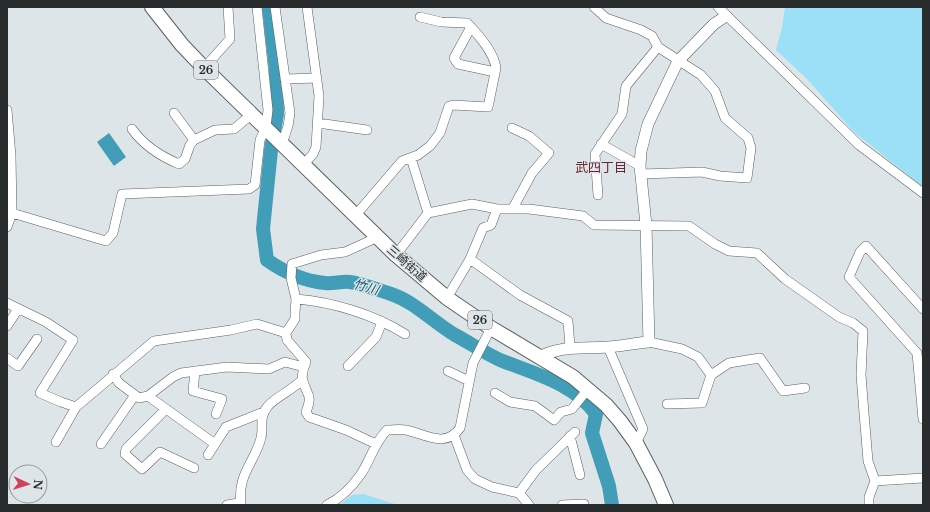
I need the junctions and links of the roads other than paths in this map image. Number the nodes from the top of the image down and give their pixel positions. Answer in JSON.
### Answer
{"nodes":[{"id":1,"x":152,"y":7,"type":"edge"},
{"id":2,"x":228,"y":7,"type":"edge"},
{"id":3,"x":257,"y":7,"type":"edge"},
{"id":4,"x":275,"y":7,"type":"edge"},
{"id":5,"x":307,"y":7,"type":"edge"},
{"id":6,"x":594,"y":7,"type":"edge"},
{"id":7,"x":718,"y":7,"type":"edge"},
{"id":8,"x":726,"y":16,"type":"junction"},
{"id":9,"x":420,"y":17,"type":"dead end"},
{"id":10,"x":471,"y":27,"type":"junction"},
{"id":11,"x":658,"y":47,"type":"junction"},
{"id":12,"x":678,"y":61,"type":"junction"},
{"id":13,"x":204,"y":68,"type":"junction"},
{"id":14,"x":496,"y":72,"type":"junction"},
{"id":15,"x":317,"y":78,"type":"junction"},
{"id":16,"x":285,"y":79,"type":"junction"},
{"id":17,"x":7,"y":110,"type":"edge"},
{"id":18,"x":174,"y":113,"type":"dead end"},
{"id":19,"x":252,"y":114,"type":"junction"},
{"id":20,"x":318,"y":123,"type":"junction"},
{"id":21,"x":266,"y":127,"type":"junction"},
{"id":22,"x":512,"y":128,"type":"dead end"},
{"id":23,"x":132,"y":129,"type":"dead end"},
{"id":24,"x":367,"y":130,"type":"dead end"},
{"id":25,"x":194,"y":140,"type":"junction"},
{"id":26,"x":281,"y":142,"type":"junction"},
{"id":27,"x":601,"y":144,"type":"junction"},
{"id":28,"x":411,"y":158,"type":"junction"},
{"id":29,"x":304,"y":164,"type":"junction"},
{"id":30,"x":641,"y":170,"type":"junction"},
{"id":31,"x":9,"y":183,"type":"edge"},
{"id":32,"x":923,"y":193,"type":"edge"},
{"id":33,"x":598,"y":195,"type":"dead end"},
{"id":34,"x":497,"y":208,"type":"junction"},
{"id":35,"x":513,"y":208,"type":"junction"},
{"id":36,"x":12,"y":213,"type":"junction"},
{"id":37,"x":428,"y":213,"type":"junction"},
{"id":38,"x":355,"y":216,"type":"junction"},
{"id":39,"x":646,"y":225,"type":"junction"},
{"id":40,"x":7,"y":227,"type":"edge"},
{"id":41,"x":378,"y":237,"type":"junction"},
{"id":42,"x":396,"y":255,"type":"junction"},
{"id":43,"x":470,"y":259,"type":"junction"},
{"id":44,"x":447,"y":298,"type":"junction"},
{"id":45,"x":296,"y":299,"type":"junction"},
{"id":46,"x":7,"y":303,"type":"edge"},
{"id":47,"x":18,"y":309,"type":"junction"},
{"id":48,"x":923,"y":309,"type":"edge"},
{"id":49,"x":382,"y":322,"type":"junction"},
{"id":50,"x":7,"y":326,"type":"edge"},
{"id":51,"x":491,"y":328,"type":"junction"},
{"id":52,"x":286,"y":333,"type":"junction"},
{"id":53,"x":405,"y":334,"type":"dead end"},
{"id":54,"x":37,"y":339,"type":"dead end"},
{"id":55,"x":649,"y":342,"type":"junction"},
{"id":56,"x":570,"y":347,"type":"junction"},
{"id":57,"x":608,"y":347,"type":"junction"},
{"id":58,"x":920,"y":352,"type":"edge"},
{"id":59,"x":541,"y":356,"type":"junction"},
{"id":60,"x":7,"y":358,"type":"edge"},
{"id":61,"x":348,"y":366,"type":"dead end"},
{"id":62,"x":304,"y":367,"type":"junction"},
{"id":63,"x":195,"y":371,"type":"junction"},
{"id":64,"x":448,"y":371,"type":"dead end"},
{"id":65,"x":113,"y":374,"type":"junction"},
{"id":66,"x":711,"y":375,"type":"junction"},
{"id":67,"x":302,"y":380,"type":"junction"},
{"id":68,"x":470,"y":381,"type":"junction"},
{"id":69,"x":805,"y":388,"type":"dead end"},
{"id":70,"x":588,"y":389,"type":"junction"},
{"id":71,"x":495,"y":393,"type":"dead end"},
{"id":72,"x":135,"y":395,"type":"junction"},
{"id":73,"x":148,"y":396,"type":"junction"},
{"id":74,"x":667,"y":404,"type":"dead end"},
{"id":75,"x":76,"y":407,"type":"junction"},
{"id":76,"x":165,"y":410,"type":"junction"},
{"id":77,"x":264,"y":412,"type":"junction"},
{"id":78,"x":216,"y":414,"type":"dead end"},
{"id":79,"x":923,"y":419,"type":"edge"},
{"id":80,"x":454,"y":435,"type":"junction"},
{"id":81,"x":56,"y":442,"type":"dead end"},
{"id":82,"x":636,"y":443,"type":"junction"},
{"id":83,"x":101,"y":444,"type":"dead end"},
{"id":84,"x":215,"y":444,"type":"junction"},
{"id":85,"x":376,"y":444,"type":"junction"},
{"id":86,"x":208,"y":455,"type":"dead end"},
{"id":87,"x":194,"y":468,"type":"dead end"},
{"id":88,"x":580,"y":475,"type":"dead end"},
{"id":89,"x":923,"y":478,"type":"edge"},
{"id":90,"x":875,"y":481,"type":"junction"},
{"id":91,"x":519,"y":493,"type":"junction"},
{"id":92,"x":241,"y":504,"type":"edge"},
{"id":93,"x":584,"y":504,"type":"dead end"},
{"id":94,"x":227,"y":505,"type":"edge"},
{"id":95,"x":327,"y":505,"type":"edge"},
{"id":96,"x":529,"y":505,"type":"edge"},
{"id":97,"x":562,"y":505,"type":"edge"},
{"id":98,"x":666,"y":505,"type":"edge"},
{"id":99,"x":869,"y":505,"type":"edge"}],
"edges":[{"from":1,"to":13,"type":"main road","name":"三崎街道","number":"26"},
{"from":2,"to":13,"type":"street"},
{"from":3,"to":21,"type":"street"},
{"from":4,"to":16,"type":"street"},
{"from":5,"to":15,"type":"street"},
{"from":6,"to":11,"type":"street"},
{"from":7,"to":8,"type":"street"},
{"from":8,"to":12,"type":"street"},
{"from":8,"to":32,"type":"street"},
{"from":9,"to":10,"type":"street"},
{"from":10,"to":14,"type":"street"},
{"from":10,"to":14,"type":"street"},
{"from":11,"to":12,"type":"street"},
{"from":11,"to":27,"type":"street"},
{"from":12,"to":30,"type":"street"},
{"from":12,"to":30,"type":"street"},
{"from":13,"to":19,"type":"main road","name":"三崎街道","number":"26"},
{"from":14,"to":28,"type":"street"},
{"from":15,"to":16,"type":"street"},
{"from":15,"to":20,"type":"street"},
{"from":16,"to":26,"type":"street"},
{"from":17,"to":31,"type":"street"},
{"from":18,"to":25,"type":"street"},
{"from":19,"to":21,"type":"main road","name":"三崎街道","number":"26"},
{"from":19,"to":25,"type":"street"},
{"from":20,"to":24,"type":"street"},
{"from":20,"to":29,"type":"street"},
{"from":21,"to":26,"type":"main road","name":"三崎街道","number":"26"},
{"from":21,"to":36,"type":"street"},
{"from":22,"to":35,"type":"street"},
{"from":23,"to":25,"type":"street"},
{"from":26,"to":29,"type":"main road","name":"三崎街道","number":"26"},
{"from":27,"to":30,"type":"street"},
{"from":27,"to":33,"type":"street"},
{"from":28,"to":37,"type":"street"},
{"from":28,"to":38,"type":"street"},
{"from":29,"to":38,"type":"main road","name":"三崎街道","number":"26"},
{"from":30,"to":39,"type":"street"},
{"from":31,"to":36,"type":"street"},
{"from":34,"to":35,"type":"street"},
{"from":34,"to":37,"type":"street"},
{"from":34,"to":43,"type":"street"},
{"from":35,"to":39,"type":"street"},
{"from":36,"to":40,"type":"street"},
{"from":37,"to":42,"type":"street"},
{"from":38,"to":41,"type":"main road","name":"三崎街道","number":"26"},
{"from":39,"to":55,"type":"street"},
{"from":39,"to":90,"type":"street"},
{"from":41,"to":42,"type":"main road","name":"三崎街道","number":"26"},
{"from":41,"to":45,"type":"street"},
{"from":42,"to":44,"type":"main road","name":"三崎街道","number":"26"},
{"from":43,"to":44,"type":"street"},
{"from":43,"to":56,"type":"street"},
{"from":44,"to":51,"type":"main road","name":"三崎街道","number":"26"},
{"from":45,"to":49,"type":"street"},
{"from":45,"to":52,"type":"street"},
{"from":46,"to":47,"type":"street"},
{"from":47,"to":50,"type":"street"},
{"from":47,"to":75,"type":"street"},
{"from":48,"to":58,"type":"street"},
{"from":49,"to":53,"type":"street"},
{"from":49,"to":61,"type":"street"},
{"from":51,"to":59,"type":"main road","name":"三崎街道","number":"26"},
{"from":51,"to":68,"type":"street"},
{"from":52,"to":62,"type":"street"},
{"from":52,"to":65,"type":"street"},
{"from":54,"to":60,"type":"street"},
{"from":55,"to":57,"type":"street"},
{"from":55,"to":66,"type":"street"},
{"from":56,"to":57,"type":"street"},
{"from":56,"to":59,"type":"street"},
{"from":57,"to":82,"type":"street"},
{"from":58,"to":79,"type":"street"},
{"from":59,"to":70,"type":"main road","name":"三崎街道","number":"26"},
{"from":62,"to":63,"type":"street"},
{"from":62,"to":67,"type":"street"},
{"from":63,"to":73,"type":"street"},
{"from":63,"to":78,"type":"street"},
{"from":64,"to":68,"type":"street"},
{"from":65,"to":72,"type":"street"},
{"from":65,"to":75,"type":"street"},
{"from":66,"to":69,"type":"street"},
{"from":66,"to":74,"type":"street"},
{"from":67,"to":77,"type":"street"},
{"from":67,"to":85,"type":"street"},
{"from":68,"to":80,"type":"street"},
{"from":70,"to":71,"type":"street"},
{"from":70,"to":82,"type":"main road","name":"三崎街道","number":"26"},
{"from":72,"to":73,"type":"street"},
{"from":72,"to":83,"type":"street"},
{"from":73,"to":76,"type":"street"},
{"from":75,"to":81,"type":"street"},
{"from":76,"to":84,"type":"street"},
{"from":76,"to":87,"type":"street"},
{"from":77,"to":84,"type":"street"},
{"from":77,"to":92,"type":"street"},
{"from":80,"to":85,"type":"street"},
{"from":80,"to":91,"type":"street"},
{"from":82,"to":98,"type":"main road","name":"三崎街道","number":"26"},
{"from":84,"to":86,"type":"street"},
{"from":85,"to":95,"type":"street"},
{"from":88,"to":91,"type":"street"},
{"from":89,"to":90,"type":"street"},
{"from":90,"to":99,"type":"street"},
{"from":91,"to":96,"type":"street"},
{"from":92,"to":94,"type":"street"},
{"from":93,"to":97,"type":"street"}]}
